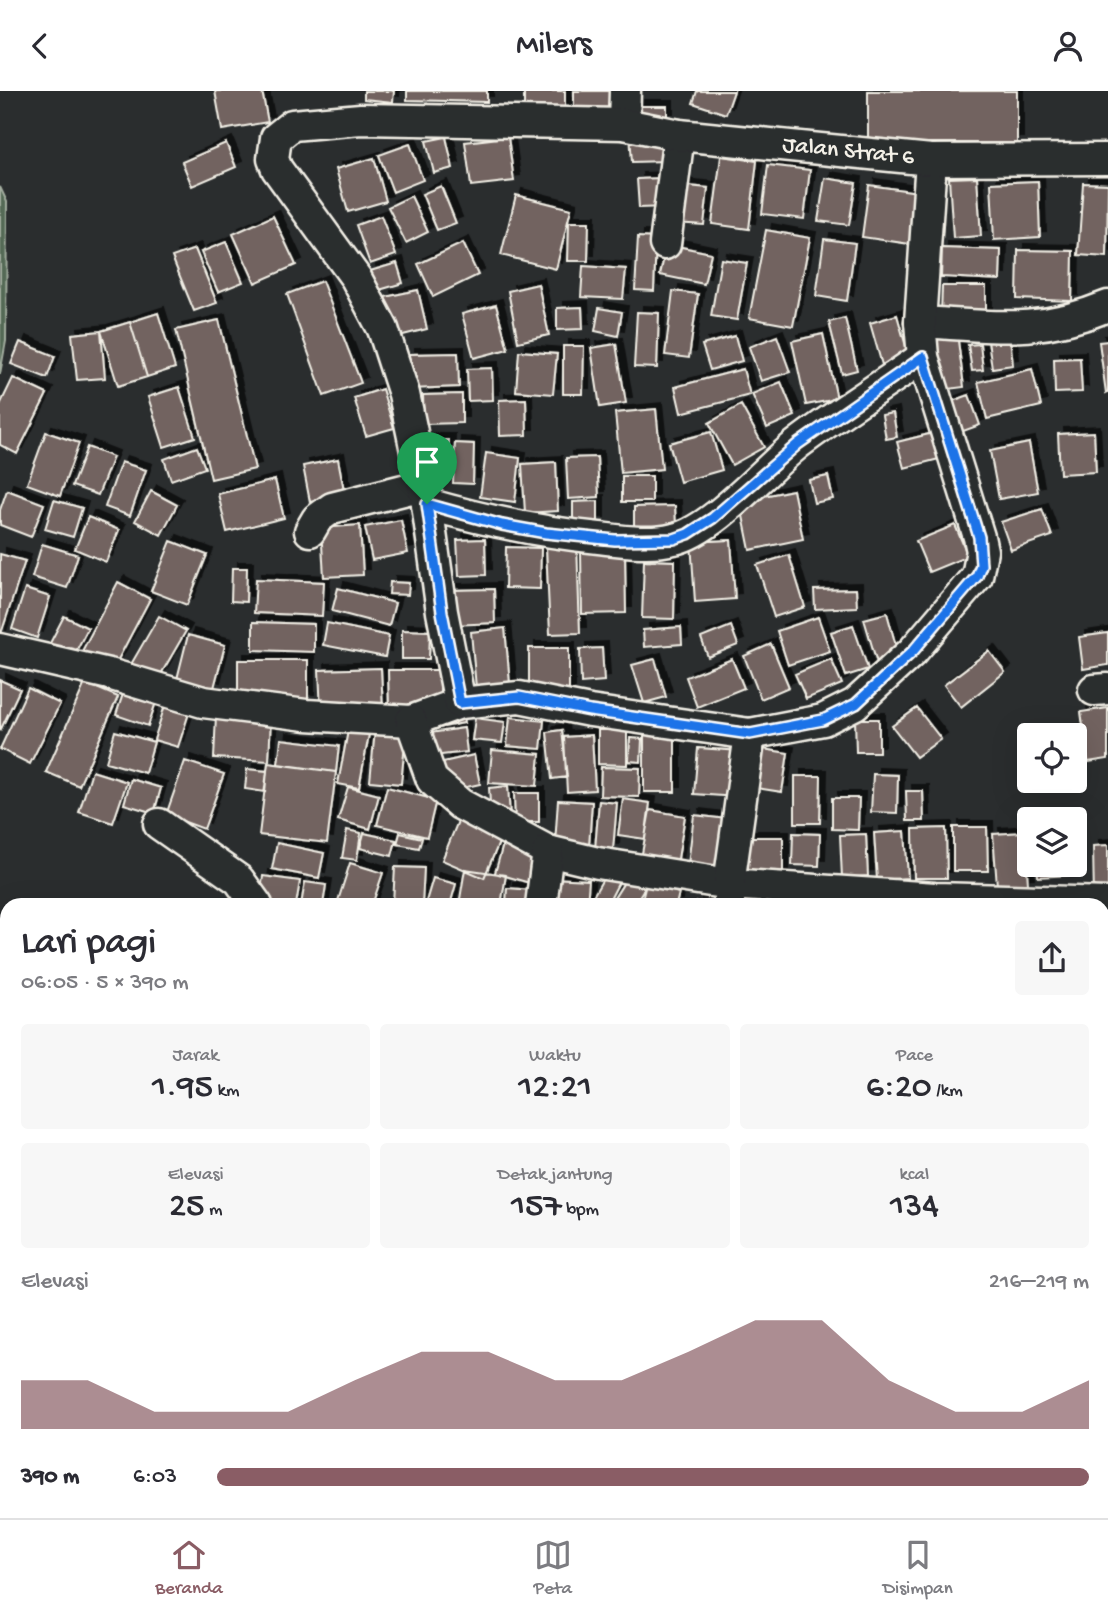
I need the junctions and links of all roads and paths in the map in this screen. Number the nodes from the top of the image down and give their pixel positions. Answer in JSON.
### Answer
{"nodes":[{"id":1,"x":625,"y":91,"type":"edge"},
{"id":2,"x":624,"y":124,"type":"junction"},
{"id":3,"x":679,"y":135,"type":"junction"},
{"id":4,"x":1108,"y":159,"type":"edge"},
{"id":5,"x":931,"y":160,"type":"junction"},
{"id":6,"x":665,"y":244,"type":"dead end"},
{"id":7,"x":1108,"y":306,"type":"edge"},
{"id":8,"x":920,"y":322,"type":"junction"},
{"id":9,"x":923,"y":357,"type":"junction"},
{"id":10,"x":425,"y":494,"type":"junction"},
{"id":11,"x":310,"y":531,"type":"dead end"},
{"id":12,"x":0,"y":649,"type":"edge"},
{"id":13,"x":460,"y":703,"type":"junction"},
{"id":14,"x":411,"y":721,"type":"junction"},
{"id":15,"x":750,"y":734,"type":"junction"},
{"id":16,"x":159,"y":824,"type":"dead end"},
{"id":17,"x":548,"y":851,"type":"junction"},
{"id":18,"x":729,"y":894,"type":"edge"},
{"id":19,"x":252,"y":898,"type":"edge"},
{"id":20,"x":542,"y":898,"type":"edge"},
{"id":21,"x":935,"y":898,"type":"edge"}],
"edges":[{"from":1,"to":2,"type":"street"},
{"from":2,"to":3,"type":"street","name":"Jalan Strat 6"},
{"from":2,"to":10,"type":"street","name":"Jalan Strat 6"},
{"from":3,"to":5,"type":"street","name":"Jalan Strat 6"},
{"from":3,"to":6,"type":"street"},
{"from":4,"to":5,"type":"street","name":"Jalan Strat 6"},
{"from":5,"to":8,"type":"street"},
{"from":7,"to":8,"type":"street"},
{"from":8,"to":9,"type":"street"},
{"from":9,"to":10,"type":"street"},
{"from":9,"to":15,"type":"street"},
{"from":10,"to":11,"type":"street"},
{"from":10,"to":13,"type":"street"},
{"from":12,"to":14,"type":"street"},
{"from":13,"to":14,"type":"street"},
{"from":13,"to":15,"type":"street"},
{"from":14,"to":17,"type":"street"},
{"from":15,"to":18,"type":"street"},
{"from":16,"to":19,"type":"street"},
{"from":17,"to":18,"type":"street"},
{"from":17,"to":20,"type":"street"},
{"from":18,"to":21,"type":"street"}]}
